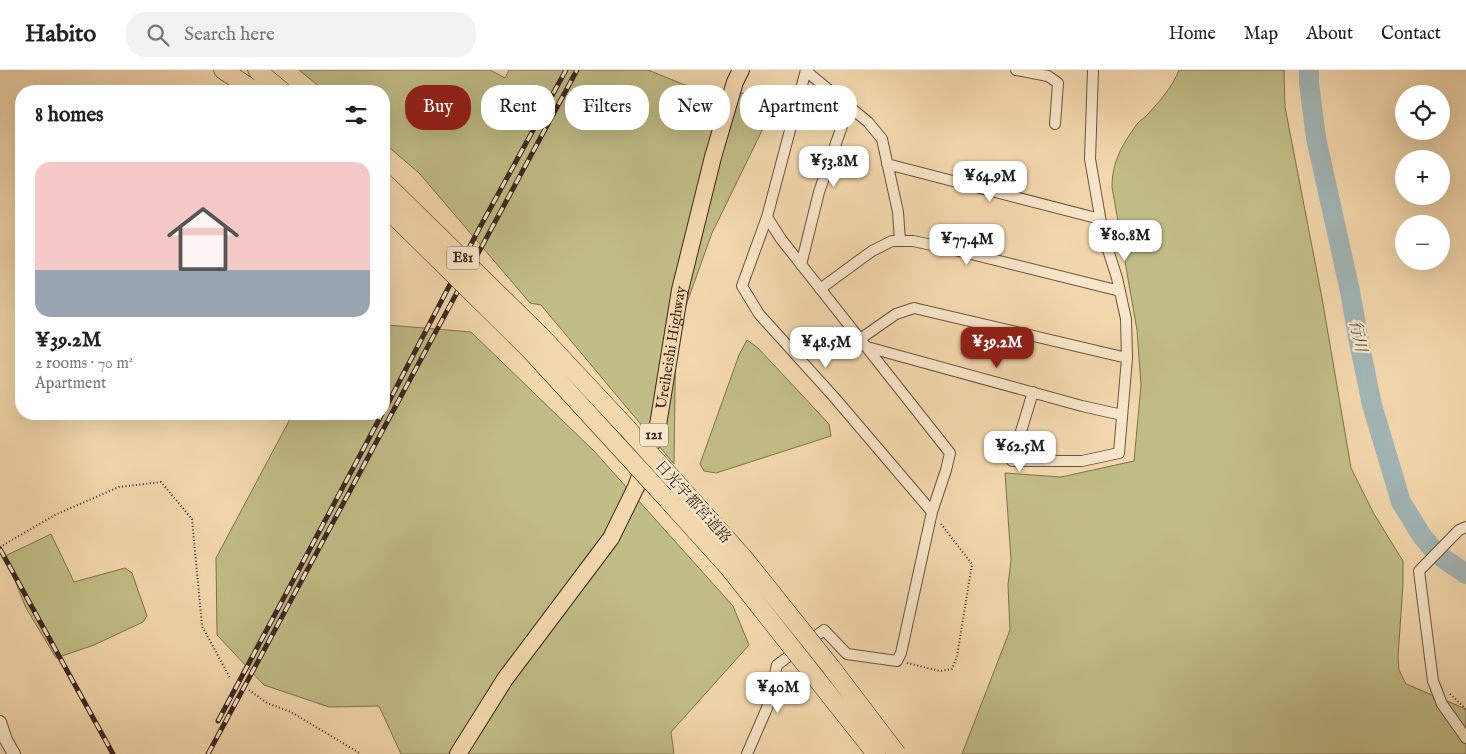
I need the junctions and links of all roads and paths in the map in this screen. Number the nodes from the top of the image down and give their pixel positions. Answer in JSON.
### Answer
{"nodes":[{"id":1,"x":223,"y":70,"type":"edge"},
{"id":2,"x":232,"y":70,"type":"edge"},
{"id":3,"x":257,"y":70,"type":"edge"},
{"id":4,"x":741,"y":70,"type":"edge"},
{"id":5,"x":806,"y":70,"type":"edge"},
{"id":6,"x":1016,"y":70,"type":"edge"},
{"id":7,"x":1093,"y":70,"type":"edge"},
{"id":8,"x":247,"y":85,"type":"edge"},
{"id":9,"x":249,"y":85,"type":"edge"},
{"id":10,"x":275,"y":85,"type":"edge"},
{"id":11,"x":824,"y":85,"type":"edge"},
{"id":12,"x":857,"y":113,"type":"edge"},
{"id":13,"x":1055,"y":124,"type":"dead end"},
{"id":14,"x":841,"y":130,"type":"edge"},
{"id":15,"x":887,"y":164,"type":"junction"},
{"id":16,"x":390,"y":188,"type":"edge"},
{"id":17,"x":390,"y":212,"type":"edge"},
{"id":18,"x":767,"y":217,"type":"junction"},
{"id":19,"x":1100,"y":219,"type":"junction"},
{"id":20,"x":900,"y":241,"type":"junction"},
{"id":21,"x":801,"y":265,"type":"junction"},
{"id":22,"x":820,"y":289,"type":"junction"},
{"id":23,"x":1120,"y":291,"type":"junction"},
{"id":24,"x":864,"y":343,"type":"junction"},
{"id":25,"x":1127,"y":358,"type":"junction"},
{"id":26,"x":1033,"y":392,"type":"junction"},
{"id":27,"x":1122,"y":415,"type":"junction"},
{"id":28,"x":932,"y":512,"type":"junction"},
{"id":29,"x":1462,"y":529,"type":"edge"},
{"id":30,"x":0,"y":546,"type":"edge"},
{"id":31,"x":897,"y":661,"type":"junction"},
{"id":32,"x":230,"y":678,"type":"dead end"},
{"id":33,"x":249,"y":690,"type":"dead end"},
{"id":34,"x":0,"y":722,"type":"edge"},
{"id":35,"x":1466,"y":738,"type":"edge"},
{"id":36,"x":14,"y":754,"type":"edge"},
{"id":37,"x":361,"y":754,"type":"edge"},
{"id":38,"x":458,"y":754,"type":"edge"},
{"id":39,"x":747,"y":754,"type":"edge"},
{"id":40,"x":876,"y":754,"type":"edge"},
{"id":41,"x":897,"y":754,"type":"edge"}],
"edges":[{"from":1,"to":8,"type":"highway"},
{"from":2,"to":9,"type":"highway"},
{"from":3,"to":10,"type":"highway"},
{"from":4,"to":38,"type":"highway","name":"Ureiheishi Highway","number":"121"},
{"from":5,"to":11,"type":"street"},
{"from":5,"to":18,"type":"street"},
{"from":6,"to":13,"type":"street"},
{"from":7,"to":19,"type":"street"},
{"from":12,"to":15,"type":"street"},
{"from":14,"to":21,"type":"street"},
{"from":15,"to":19,"type":"street"},
{"from":15,"to":20,"type":"street"},
{"from":16,"to":41,"type":"highway","name":"日光宇都宮道路","number":"E81","bridge":true},
{"from":17,"to":40,"type":"highway","name":"日光宇都宮道路","number":"E81","bridge":true},
{"from":18,"to":21,"type":"street"},
{"from":18,"to":28,"type":"street"},
{"from":19,"to":23,"type":"street"},
{"from":20,"to":22,"type":"street"},
{"from":20,"to":23,"type":"street"},
{"from":21,"to":22,"type":"street"},
{"from":22,"to":24,"type":"street"},
{"from":23,"to":25,"type":"street"},
{"from":24,"to":25,"type":"street"},
{"from":24,"to":26,"type":"street"},
{"from":24,"to":28,"type":"street"},
{"from":25,"to":27,"type":"street"},
{"from":26,"to":27,"type":"street"},
{"from":26,"to":27,"type":"street"},
{"from":28,"to":31,"type":"street"},
{"from":28,"to":31,"type":"path"},
{"from":29,"to":35,"type":"street"},
{"from":30,"to":32,"type":"path"},
{"from":31,"to":39,"type":"street"},
{"from":33,"to":37,"type":"path"},
{"from":34,"to":36,"type":"street"}]}
